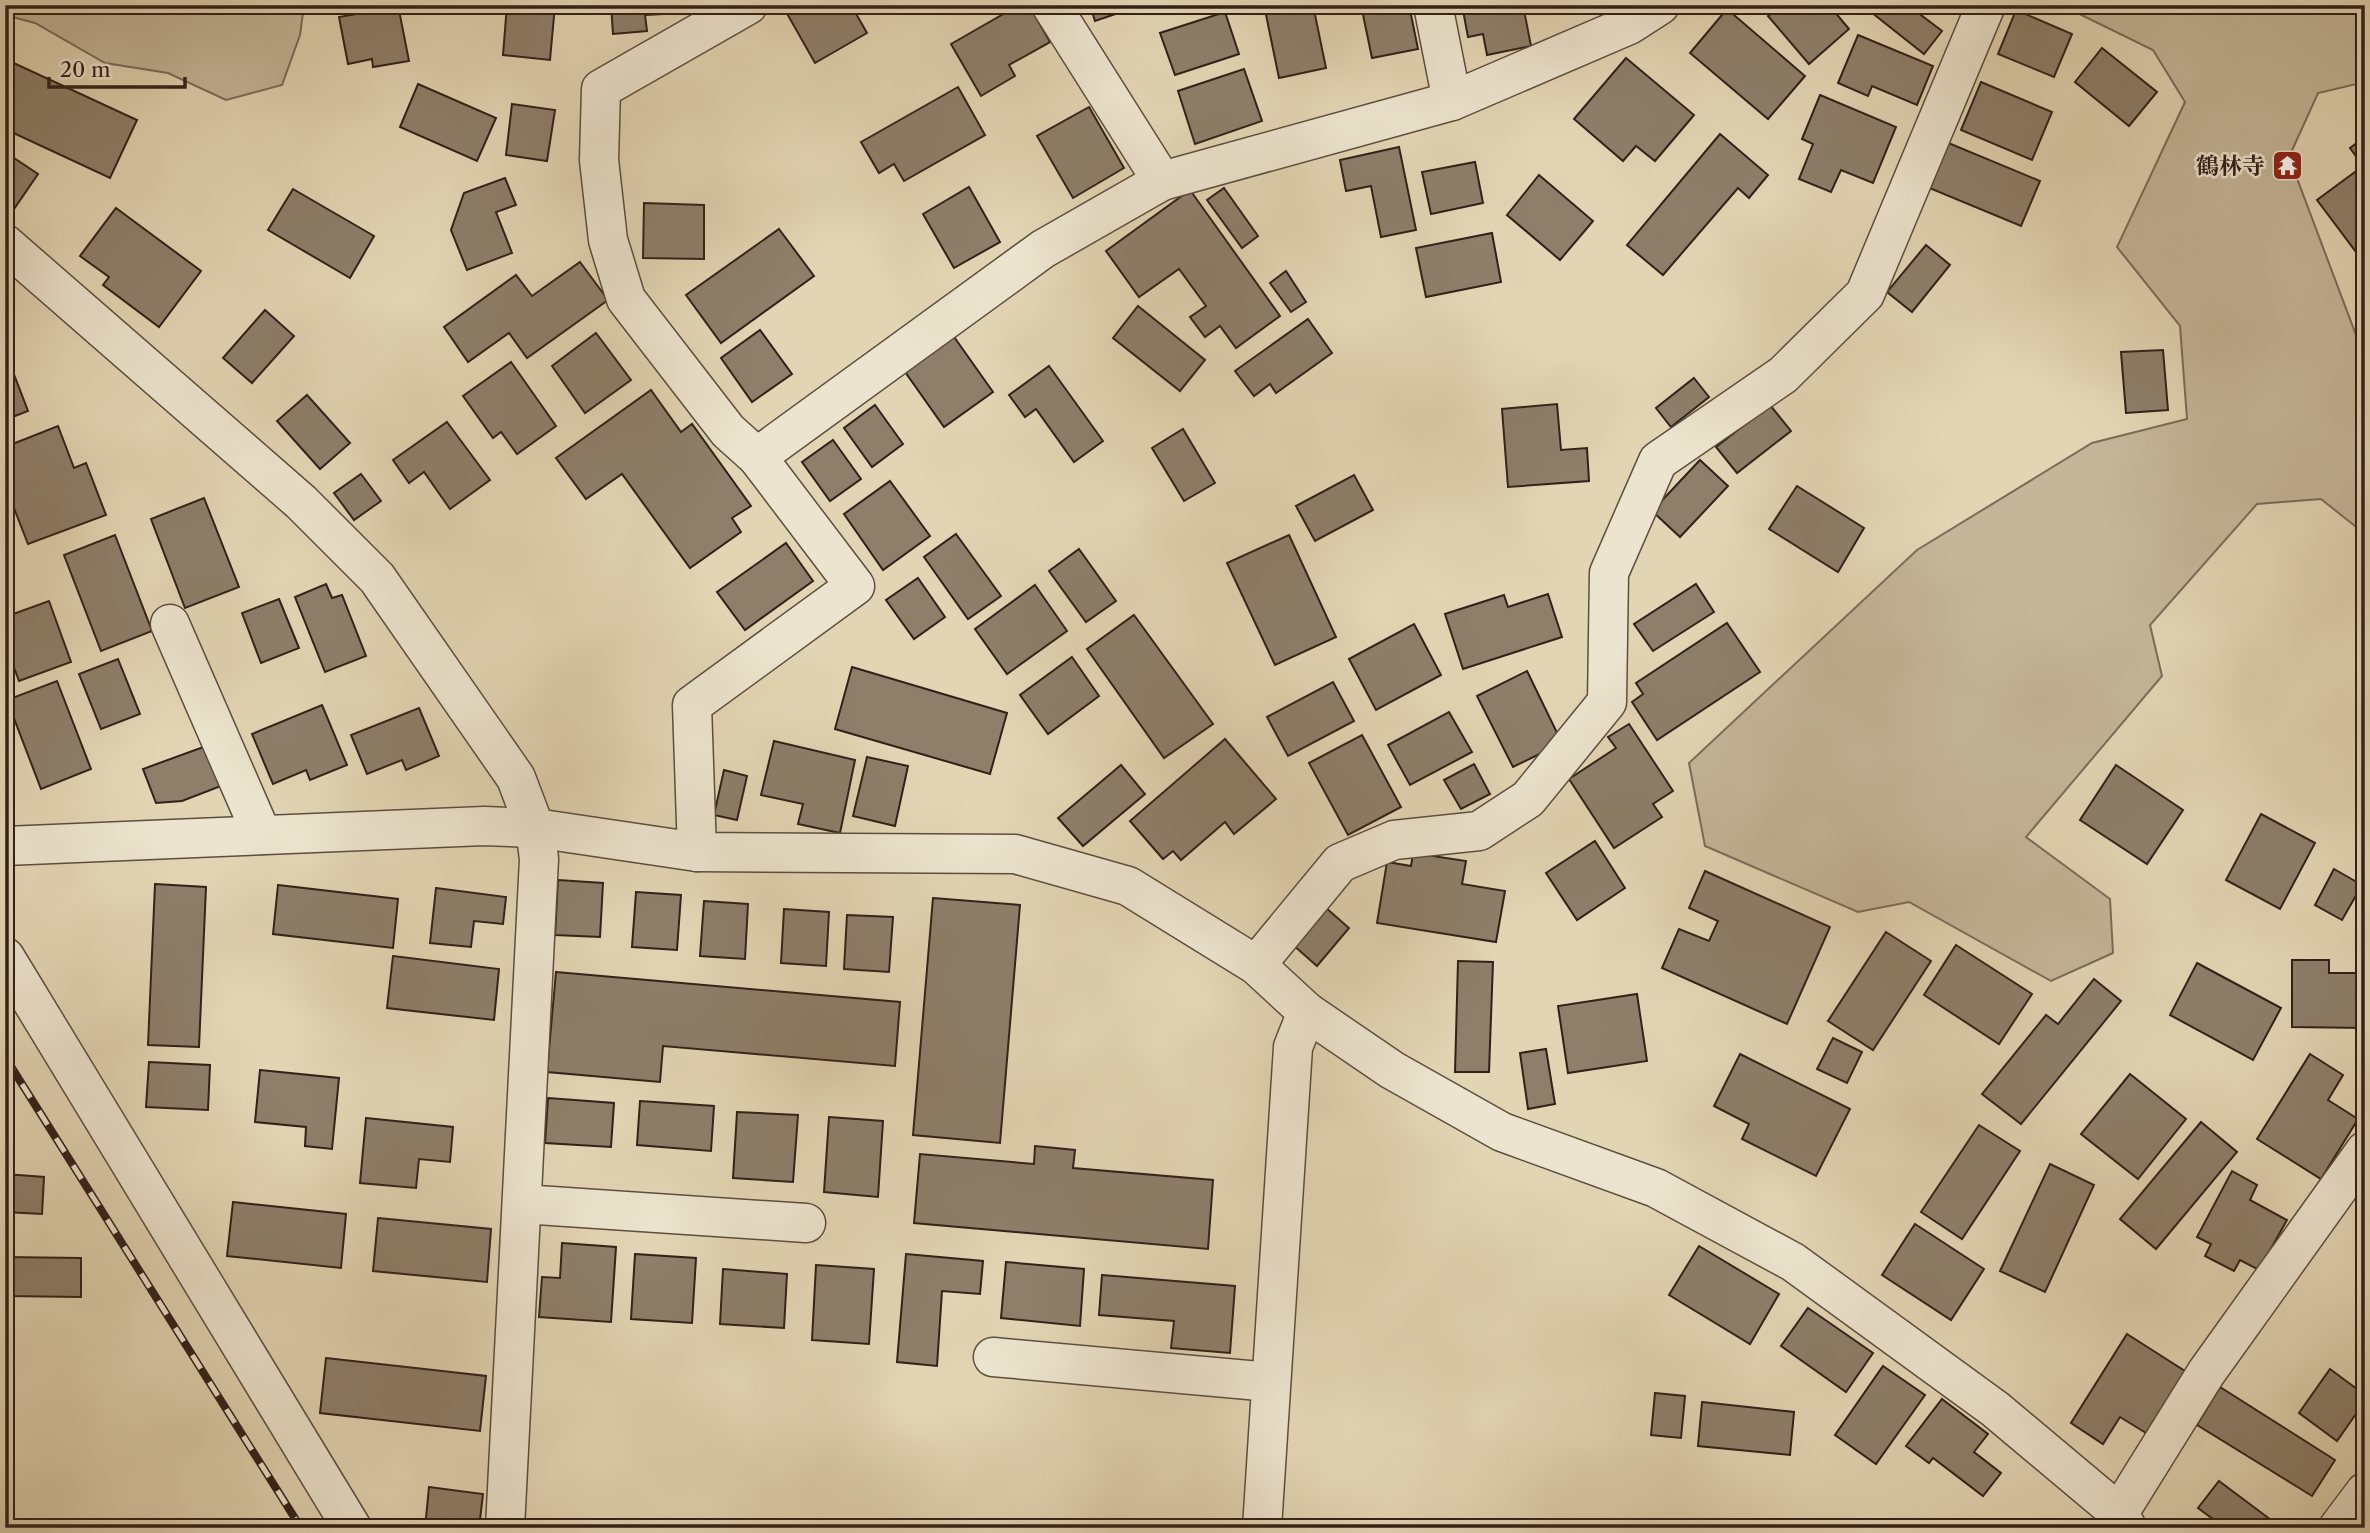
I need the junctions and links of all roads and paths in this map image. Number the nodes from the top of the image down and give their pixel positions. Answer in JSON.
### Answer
{"nodes":[{"id":1,"x":748,"y":5,"type":"edge"},
{"id":2,"x":1051,"y":5,"type":"edge"},
{"id":3,"x":1433,"y":5,"type":"edge"},
{"id":4,"x":1660,"y":5,"type":"edge"},
{"id":5,"x":1986,"y":5,"type":"edge"},
{"id":6,"x":1452,"y":101,"type":"junction"},
{"id":7,"x":1162,"y":181,"type":"junction"},
{"id":8,"x":5,"y":244,"type":"edge"},
{"id":9,"x":757,"y":457,"type":"junction"},
{"id":10,"x":170,"y":624,"type":"dead end"},
{"id":11,"x":535,"y":828,"type":"junction"},
{"id":12,"x":262,"y":835,"type":"junction"},
{"id":13,"x":5,"y":846,"type":"edge"},
{"id":14,"x":697,"y":852,"type":"junction"},
{"id":15,"x":5,"y":957,"type":"edge"},
{"id":16,"x":1256,"y":965,"type":"junction"},
{"id":17,"x":1307,"y":1012,"type":"junction"},
{"id":18,"x":2365,"y":1151,"type":"edge"},
{"id":19,"x":522,"y":1205,"type":"junction"},
{"id":20,"x":806,"y":1223,"type":"dead end"},
{"id":21,"x":993,"y":1357,"type":"dead end"},
{"id":22,"x":1271,"y":1382,"type":"junction"},
{"id":23,"x":2365,"y":1492,"type":"edge"},
{"id":24,"x":2123,"y":1521,"type":"edge"},
{"id":25,"x":352,"y":1528,"type":"edge"},
{"id":26,"x":505,"y":1528,"type":"edge"},
{"id":27,"x":1262,"y":1528,"type":"edge"},
{"id":28,"x":2338,"y":1528,"type":"edge"}],
"edges":[{"from":1,"to":9,"type":"street"},
{"from":2,"to":7,"type":"street"},
{"from":3,"to":6,"type":"street"},
{"from":4,"to":6,"type":"street"},
{"from":5,"to":16,"type":"street"},
{"from":6,"to":7,"type":"street"},
{"from":7,"to":9,"type":"street"},
{"from":8,"to":11,"type":"street"},
{"from":9,"to":14,"type":"street"},
{"from":10,"to":12,"type":"street"},
{"from":11,"to":12,"type":"street"},
{"from":11,"to":14,"type":"street"},
{"from":11,"to":19,"type":"street"},
{"from":12,"to":13,"type":"street"},
{"from":14,"to":16,"type":"street"},
{"from":15,"to":25,"type":"street"},
{"from":16,"to":17,"type":"street"},
{"from":17,"to":22,"type":"street"},
{"from":17,"to":24,"type":"street"},
{"from":18,"to":24,"type":"street"},
{"from":19,"to":20,"type":"street"},
{"from":19,"to":26,"type":"street"},
{"from":21,"to":22,"type":"street"},
{"from":22,"to":27,"type":"street"},
{"from":23,"to":28,"type":"street"}]}
